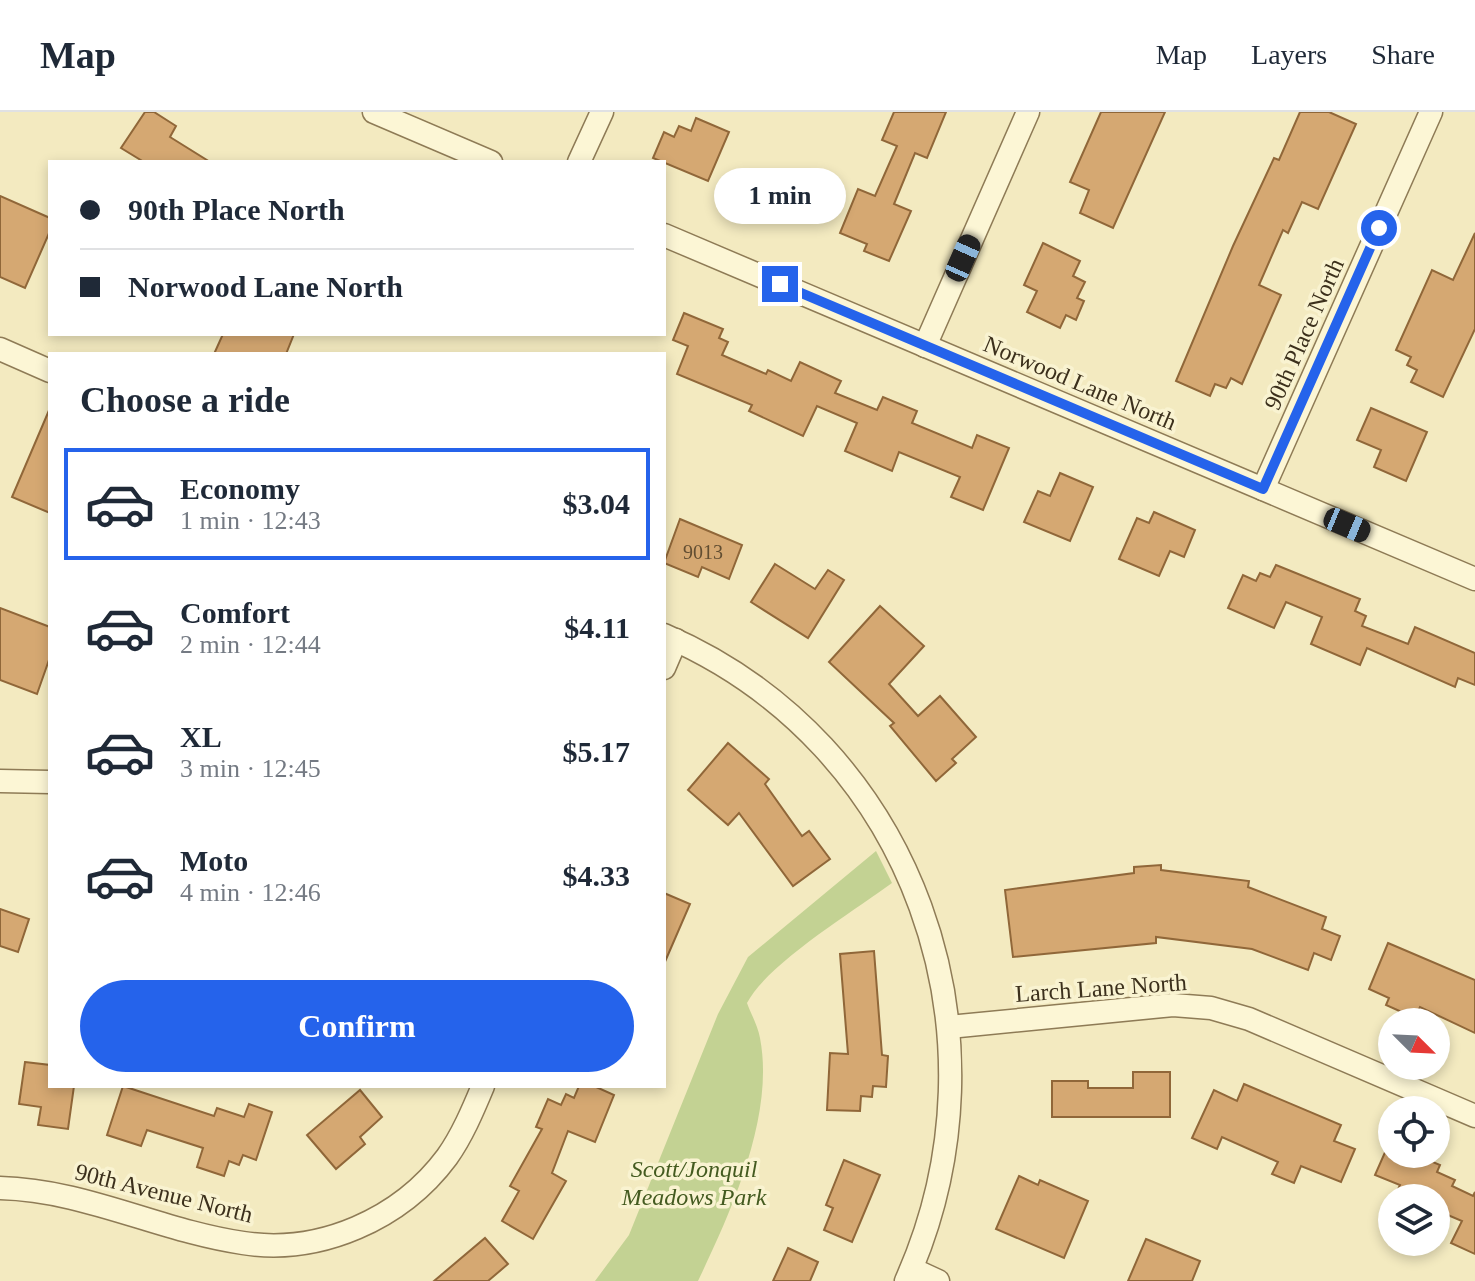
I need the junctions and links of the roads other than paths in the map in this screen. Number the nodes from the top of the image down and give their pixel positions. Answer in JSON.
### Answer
{"nodes":[{"id":1,"x":374,"y":112,"type":"edge"},
{"id":2,"x":602,"y":112,"type":"edge"},
{"id":3,"x":1028,"y":112,"type":"edge"},
{"id":4,"x":1431,"y":112,"type":"edge"},
{"id":5,"x":486,"y":160,"type":"edge"},
{"id":6,"x":580,"y":160,"type":"edge"},
{"id":7,"x":666,"y":236,"type":"edge"},
{"id":8,"x":925,"y":346,"type":"junction"},
{"id":9,"x":0,"y":349,"type":"edge"},
{"id":10,"x":48,"y":370,"type":"edge"},
{"id":11,"x":1263,"y":489,"type":"junction"},
{"id":12,"x":1475,"y":579,"type":"edge"},
{"id":13,"x":670,"y":638,"type":"edge"},
{"id":14,"x":666,"y":658,"type":"edge"},
{"id":15,"x":0,"y":781,"type":"edge"},
{"id":16,"x":48,"y":782,"type":"edge"},
{"id":17,"x":949,"y":1027,"type":"junction"},
{"id":18,"x":482,"y":1088,"type":"edge"},
{"id":19,"x":1475,"y":1116,"type":"edge"},
{"id":20,"x":0,"y":1188,"type":"edge"},
{"id":21,"x":909,"y":1275,"type":"edge"},
{"id":22,"x":938,"y":1281,"type":"edge"}],
"edges":[{"from":1,"to":5,"type":"street"},
{"from":2,"to":6,"type":"street"},
{"from":3,"to":8,"type":"street"},
{"from":4,"to":11,"type":"street","name":"90th Place North"},
{"from":7,"to":8,"type":"street","name":"Norwood Lane North"},
{"from":8,"to":11,"type":"street","name":"Norwood Lane North"},
{"from":9,"to":10,"type":"street"},
{"from":11,"to":12,"type":"street","name":"Norwood Lane North"},
{"from":13,"to":14,"type":"street"},
{"from":13,"to":17,"type":"street"},
{"from":15,"to":16,"type":"street"},
{"from":17,"to":19,"type":"street","name":"Larch Lane North"},
{"from":17,"to":21,"type":"street"},
{"from":18,"to":20,"type":"street","name":"90th Avenue North"},
{"from":21,"to":22,"type":"street"}]}
